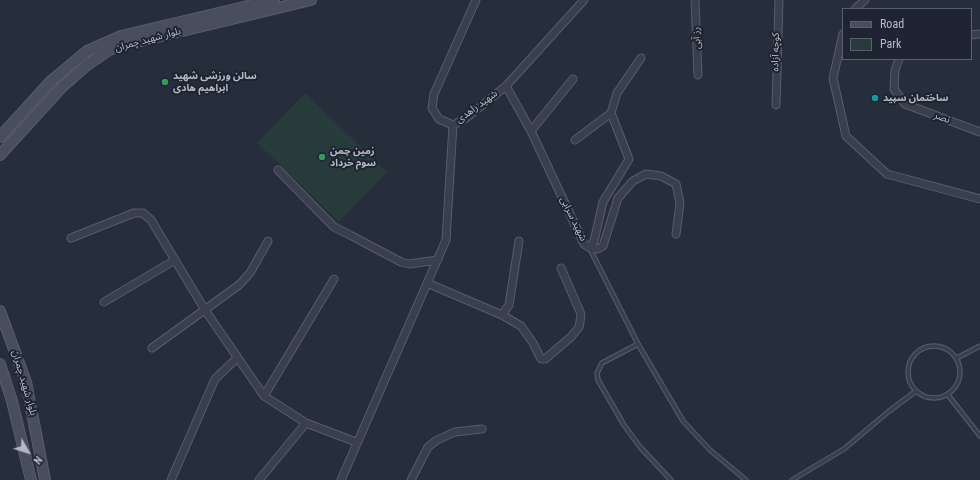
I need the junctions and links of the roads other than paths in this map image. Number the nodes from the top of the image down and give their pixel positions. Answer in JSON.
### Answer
{"nodes":[{"id":1,"x":274,"y":0,"type":"edge"},
{"id":2,"x":311,"y":0,"type":"edge"},
{"id":3,"x":476,"y":0,"type":"edge"},
{"id":4,"x":584,"y":0,"type":"edge"},
{"id":5,"x":695,"y":0,"type":"edge"},
{"id":6,"x":779,"y":0,"type":"edge"},
{"id":7,"x":865,"y":0,"type":"edge"},
{"id":8,"x":856,"y":8,"type":"edge"},
{"id":9,"x":842,"y":39,"type":"edge"},
{"id":10,"x":641,"y":58,"type":"dead end"},
{"id":11,"x":899,"y":60,"type":"edge"},
{"id":12,"x":698,"y":75,"type":"dead end"},
{"id":13,"x":573,"y":79,"type":"dead end"},
{"id":14,"x":506,"y":86,"type":"junction"},
{"id":15,"x":776,"y":105,"type":"dead end"},
{"id":16,"x":611,"y":112,"type":"junction"},
{"id":17,"x":453,"y":125,"type":"junction"},
{"id":18,"x":531,"y":131,"type":"junction"},
{"id":19,"x":980,"y":132,"type":"edge"},
{"id":20,"x":0,"y":137,"type":"edge"},
{"id":21,"x":575,"y":140,"type":"dead end"},
{"id":22,"x":0,"y":155,"type":"edge"},
{"id":23,"x":278,"y":170,"type":"dead end"},
{"id":24,"x":980,"y":199,"type":"edge"},
{"id":25,"x":676,"y":234,"type":"dead end"},
{"id":26,"x":71,"y":238,"type":"dead end"},
{"id":27,"x":519,"y":241,"type":"dead end"},
{"id":28,"x":268,"y":242,"type":"dead end"},
{"id":29,"x":590,"y":248,"type":"junction"},
{"id":30,"x":175,"y":260,"type":"junction"},
{"id":31,"x":438,"y":260,"type":"junction"},
{"id":32,"x":561,"y":268,"type":"dead end"},
{"id":33,"x":334,"y":279,"type":"dead end"},
{"id":34,"x":427,"y":283,"type":"junction"},
{"id":35,"x":104,"y":302,"type":"dead end"},
{"id":36,"x":205,"y":310,"type":"junction"},
{"id":37,"x":0,"y":311,"type":"edge"},
{"id":38,"x":502,"y":315,"type":"junction"},
{"id":39,"x":638,"y":344,"type":"junction"},
{"id":40,"x":980,"y":346,"type":"edge"},
{"id":41,"x":152,"y":348,"type":"dead end"},
{"id":42,"x":237,"y":358,"type":"junction"},
{"id":43,"x":957,"y":358,"type":"junction"},
{"id":44,"x":0,"y":364,"type":"edge"},
{"id":45,"x":916,"y":391,"type":"junction"},
{"id":46,"x":948,"y":395,"type":"junction"},
{"id":47,"x":264,"y":396,"type":"junction"},
{"id":48,"x":306,"y":423,"type":"junction"},
{"id":49,"x":482,"y":429,"type":"dead end"},
{"id":50,"x":980,"y":436,"type":"edge"},
{"id":51,"x":356,"y":442,"type":"junction"},
{"id":52,"x":31,"y":480,"type":"edge"},
{"id":53,"x":45,"y":480,"type":"edge"},
{"id":54,"x":170,"y":480,"type":"edge"},
{"id":55,"x":259,"y":480,"type":"edge"},
{"id":56,"x":341,"y":480,"type":"edge"},
{"id":57,"x":410,"y":480,"type":"edge"},
{"id":58,"x":671,"y":480,"type":"edge"},
{"id":59,"x":746,"y":480,"type":"edge"},
{"id":60,"x":792,"y":480,"type":"edge"}],
"edges":[{"from":1,"to":20,"type":"main road","name":"بلوار شهید چمران"},
{"from":2,"to":22,"type":"main road","name":"بلوار شهید چمران"},
{"from":3,"to":17,"type":"street","name":"شهید زاهدی"},
{"from":4,"to":14,"type":"street","name":"شهید زاهدی"},
{"from":5,"to":12,"type":"street","name":"رز آبی"},
{"from":6,"to":15,"type":"street","name":"کوچه آزاده"},
{"from":7,"to":8,"type":"street"},
{"from":9,"to":24,"type":"street"},
{"from":10,"to":16,"type":"street"},
{"from":11,"to":19,"type":"street","name":"نصر"},
{"from":13,"to":18,"type":"street"},
{"from":14,"to":17,"type":"street","name":"شهید زاهدی"},
{"from":14,"to":18,"type":"street","name":"شهید سرابی"},
{"from":16,"to":21,"type":"street"},
{"from":16,"to":29,"type":"street","name":"شهید سرابی"},
{"from":17,"to":31,"type":"street"},
{"from":18,"to":29,"type":"street","name":"شهید سرابی"},
{"from":23,"to":31,"type":"street"},
{"from":25,"to":29,"type":"street"},
{"from":26,"to":30,"type":"street"},
{"from":27,"to":38,"type":"street"},
{"from":28,"to":36,"type":"street"},
{"from":29,"to":39,"type":"lane"},
{"from":30,"to":35,"type":"street"},
{"from":30,"to":36,"type":"street"},
{"from":31,"to":34,"type":"street"},
{"from":32,"to":38,"type":"street"},
{"from":33,"to":47,"type":"street"},
{"from":34,"to":38,"type":"street"},
{"from":34,"to":51,"type":"street"},
{"from":36,"to":41,"type":"street"},
{"from":36,"to":42,"type":"street"},
{"from":37,"to":53,"type":"main road","name":"بلوار شهید چمران"},
{"from":39,"to":58,"type":"lane"},
{"from":39,"to":59,"type":"lane"},
{"from":40,"to":43,"type":"lane"},
{"from":42,"to":47,"type":"street"},
{"from":42,"to":54,"type":"street"},
{"from":43,"to":45,"type":"lane"},
{"from":43,"to":46,"type":"lane"},
{"from":44,"to":52,"type":"main road","name":"بلوار شهید چمران"},
{"from":45,"to":46,"type":"lane"},
{"from":45,"to":60,"type":"lane"},
{"from":46,"to":50,"type":"lane"},
{"from":47,"to":48,"type":"street"},
{"from":48,"to":51,"type":"street"},
{"from":48,"to":55,"type":"street"},
{"from":49,"to":57,"type":"street"},
{"from":51,"to":56,"type":"street"}]}
